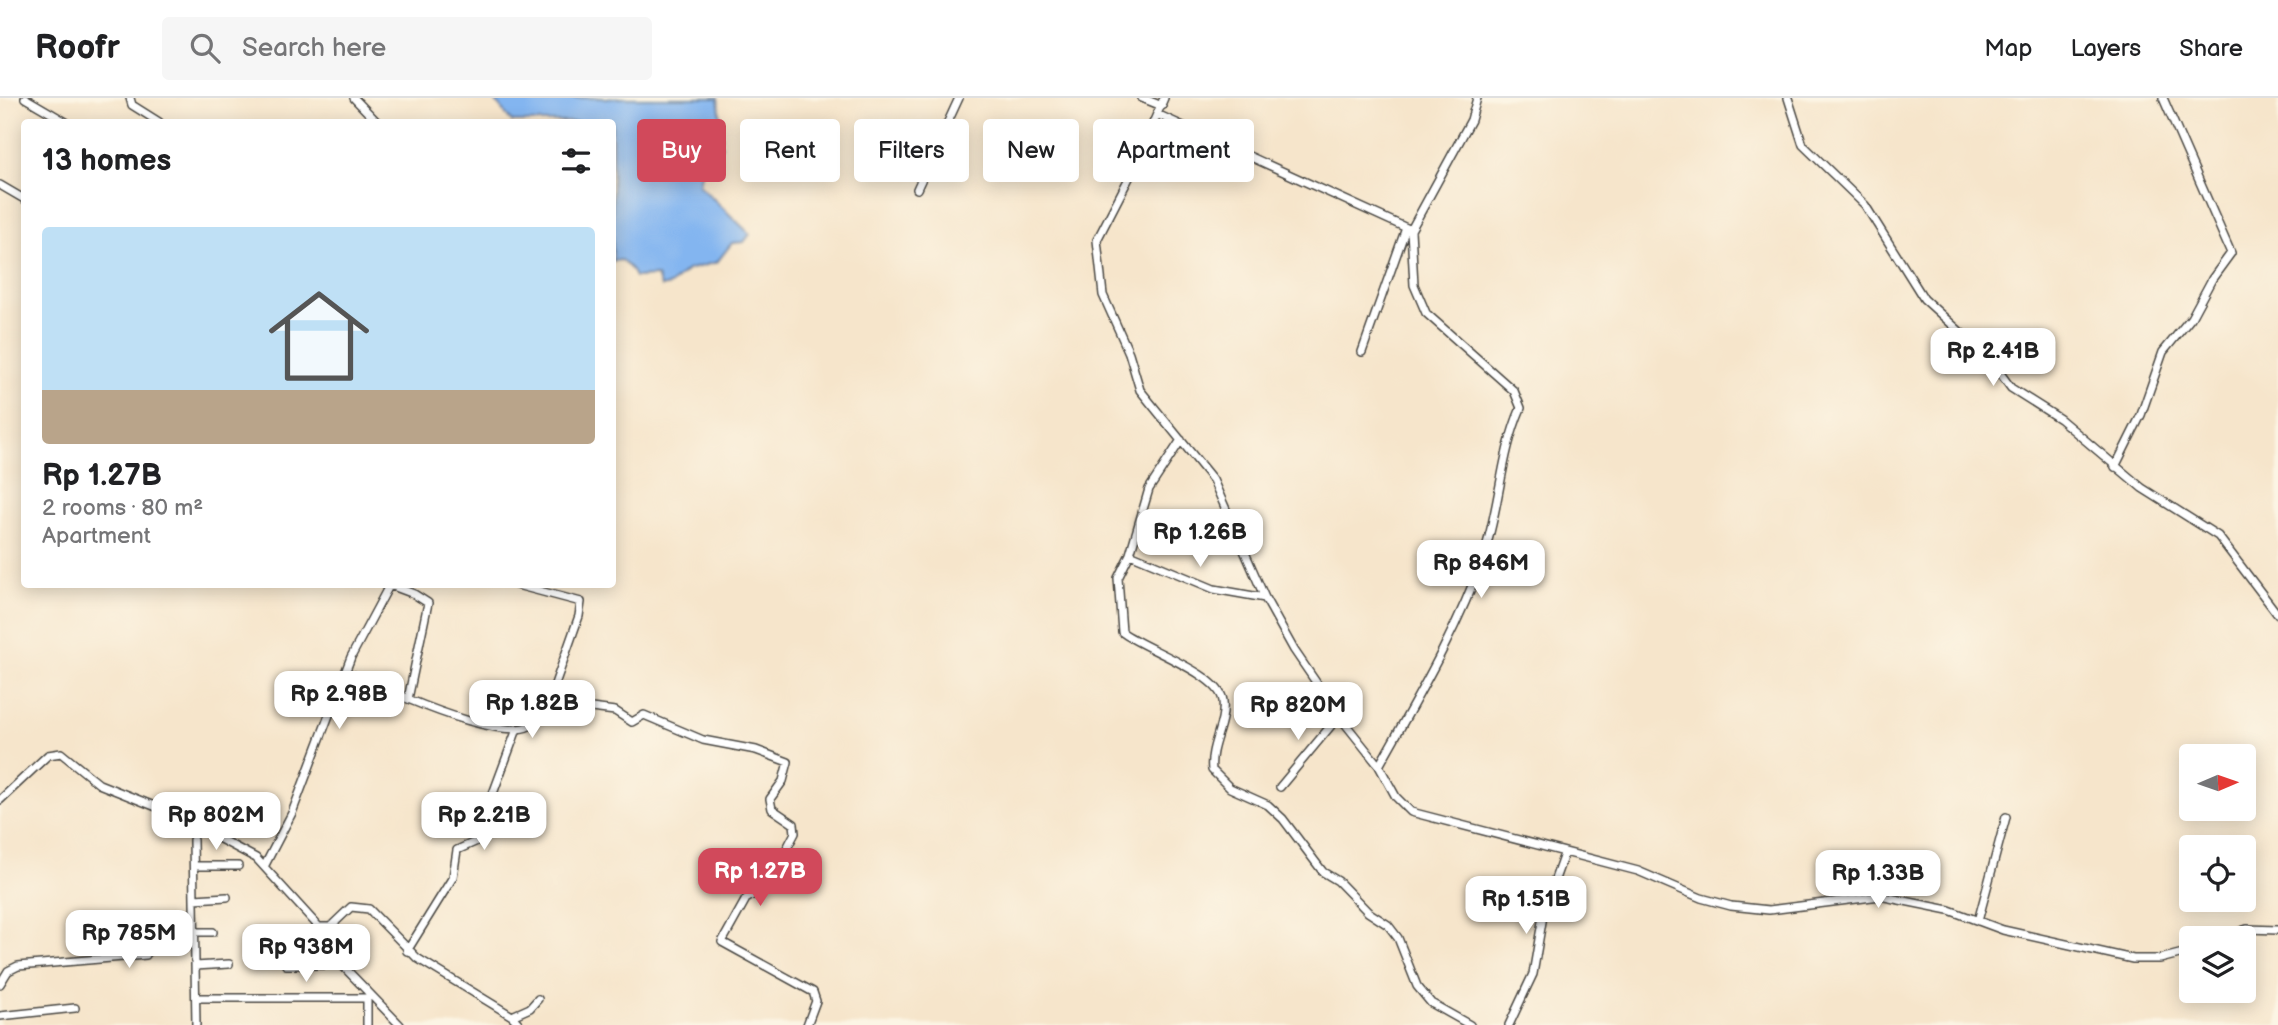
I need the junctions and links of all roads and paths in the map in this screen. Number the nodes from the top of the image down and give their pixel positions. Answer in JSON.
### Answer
{"nodes":[{"id":1,"x":25,"y":98,"type":"edge"},
{"id":2,"x":130,"y":98,"type":"edge"},
{"id":3,"x":354,"y":98,"type":"edge"},
{"id":4,"x":959,"y":98,"type":"edge"},
{"id":5,"x":1142,"y":98,"type":"edge"},
{"id":6,"x":1477,"y":98,"type":"edge"},
{"id":7,"x":1788,"y":98,"type":"edge"},
{"id":8,"x":2163,"y":98,"type":"edge"},
{"id":9,"x":1163,"y":102,"type":"edge"},
{"id":10,"x":1159,"y":115,"type":"junction"},
{"id":11,"x":60,"y":119,"type":"edge"},
{"id":12,"x":154,"y":119,"type":"edge"},
{"id":13,"x":374,"y":119,"type":"edge"},
{"id":14,"x":0,"y":186,"type":"edge"},
{"id":15,"x":917,"y":189,"type":"dead end"},
{"id":16,"x":21,"y":197,"type":"edge"},
{"id":17,"x":1409,"y":229,"type":"junction"},
{"id":18,"x":1362,"y":352,"type":"dead end"},
{"id":19,"x":1181,"y":440,"type":"junction"},
{"id":20,"x":2115,"y":467,"type":"junction"},
{"id":21,"x":1130,"y":554,"type":"junction"},
{"id":22,"x":388,"y":588,"type":"edge"},
{"id":23,"x":398,"y":588,"type":"edge"},
{"id":24,"x":528,"y":588,"type":"edge"},
{"id":25,"x":1265,"y":597,"type":"junction"},
{"id":26,"x":2278,"y":615,"type":"edge"},
{"id":27,"x":346,"y":672,"type":"junction"},
{"id":28,"x":408,"y":699,"type":"junction"},
{"id":29,"x":548,"y":704,"type":"junction"},
{"id":30,"x":1339,"y":716,"type":"junction"},
{"id":31,"x":517,"y":729,"type":"junction"},
{"id":32,"x":1379,"y":766,"type":"junction"},
{"id":33,"x":1280,"y":787,"type":"dead end"},
{"id":34,"x":0,"y":800,"type":"edge"},
{"id":35,"x":2006,"y":817,"type":"dead end"},
{"id":36,"x":193,"y":840,"type":"dead end"},
{"id":37,"x":1564,"y":855,"type":"junction"},
{"id":38,"x":265,"y":865,"type":"junction"},
{"id":39,"x":194,"y":866,"type":"junction"},
{"id":40,"x":238,"y":866,"type":"dead end"},
{"id":41,"x":227,"y":897,"type":"dead end"},
{"id":42,"x":194,"y":899,"type":"junction"},
{"id":43,"x":1978,"y":921,"type":"junction"},
{"id":44,"x":2256,"y":929,"type":"edge"},
{"id":45,"x":2278,"y":930,"type":"edge"},
{"id":46,"x":195,"y":932,"type":"junction"},
{"id":47,"x":213,"y":932,"type":"dead end"},
{"id":48,"x":407,"y":951,"type":"junction"},
{"id":49,"x":2179,"y":954,"type":"edge"},
{"id":50,"x":146,"y":955,"type":"dead end"},
{"id":51,"x":229,"y":964,"type":"dead end"},
{"id":52,"x":286,"y":965,"type":"dead end"},
{"id":53,"x":195,"y":966,"type":"junction"},
{"id":54,"x":0,"y":984,"type":"edge"},
{"id":55,"x":196,"y":998,"type":"junction"},
{"id":56,"x":538,"y":999,"type":"dead end"},
{"id":57,"x":75,"y":1008,"type":"dead end"},
{"id":58,"x":0,"y":1016,"type":"edge"},
{"id":59,"x":512,"y":1016,"type":"junction"},
{"id":60,"x":196,"y":1025,"type":"edge"},
{"id":61,"x":368,"y":1025,"type":"edge"},
{"id":62,"x":400,"y":1025,"type":"edge"},
{"id":63,"x":520,"y":1025,"type":"edge"},
{"id":64,"x":807,"y":1025,"type":"edge"},
{"id":65,"x":1469,"y":1025,"type":"edge"},
{"id":66,"x":1508,"y":1025,"type":"edge"}],
"edges":[{"from":1,"to":11,"type":"street"},
{"from":2,"to":12,"type":"street"},
{"from":3,"to":13,"type":"street"},
{"from":4,"to":15,"type":"street"},
{"from":5,"to":9,"type":"street"},
{"from":6,"to":17,"type":"street"},
{"from":7,"to":20,"type":"street"},
{"from":8,"to":20,"type":"street"},
{"from":9,"to":10,"type":"street"},
{"from":10,"to":17,"type":"street"},
{"from":10,"to":19,"type":"street"},
{"from":14,"to":16,"type":"street"},
{"from":17,"to":18,"type":"street"},
{"from":17,"to":32,"type":"street"},
{"from":19,"to":21,"type":"street"},
{"from":19,"to":25,"type":"street"},
{"from":20,"to":26,"type":"street"},
{"from":21,"to":25,"type":"street"},
{"from":21,"to":65,"type":"street"},
{"from":22,"to":27,"type":"street"},
{"from":23,"to":28,"type":"street"},
{"from":24,"to":29,"type":"street"},
{"from":25,"to":30,"type":"street"},
{"from":27,"to":28,"type":"street"},
{"from":27,"to":38,"type":"street"},
{"from":28,"to":31,"type":"street"},
{"from":29,"to":31,"type":"street"},
{"from":29,"to":64,"type":"street"},
{"from":30,"to":32,"type":"street"},
{"from":30,"to":33,"type":"street"},
{"from":31,"to":48,"type":"street"},
{"from":32,"to":37,"type":"street"},
{"from":34,"to":38,"type":"street"},
{"from":35,"to":43,"type":"street"},
{"from":36,"to":39,"type":"street"},
{"from":37,"to":43,"type":"street"},
{"from":37,"to":66,"type":"street"},
{"from":38,"to":48,"type":"street"},
{"from":39,"to":40,"type":"street"},
{"from":39,"to":42,"type":"street"},
{"from":41,"to":42,"type":"street"},
{"from":42,"to":46,"type":"street"},
{"from":43,"to":49,"type":"street"},
{"from":44,"to":45,"type":"street"},
{"from":46,"to":47,"type":"street"},
{"from":46,"to":53,"type":"street"},
{"from":48,"to":59,"type":"street"},
{"from":50,"to":54,"type":"street"},
{"from":51,"to":53,"type":"street"},
{"from":52,"to":62,"type":"street"},
{"from":53,"to":55,"type":"street"},
{"from":55,"to":60,"type":"street"},
{"from":55,"to":61,"type":"street"},
{"from":56,"to":59,"type":"street"},
{"from":57,"to":58,"type":"street"},
{"from":59,"to":63,"type":"street"}]}
